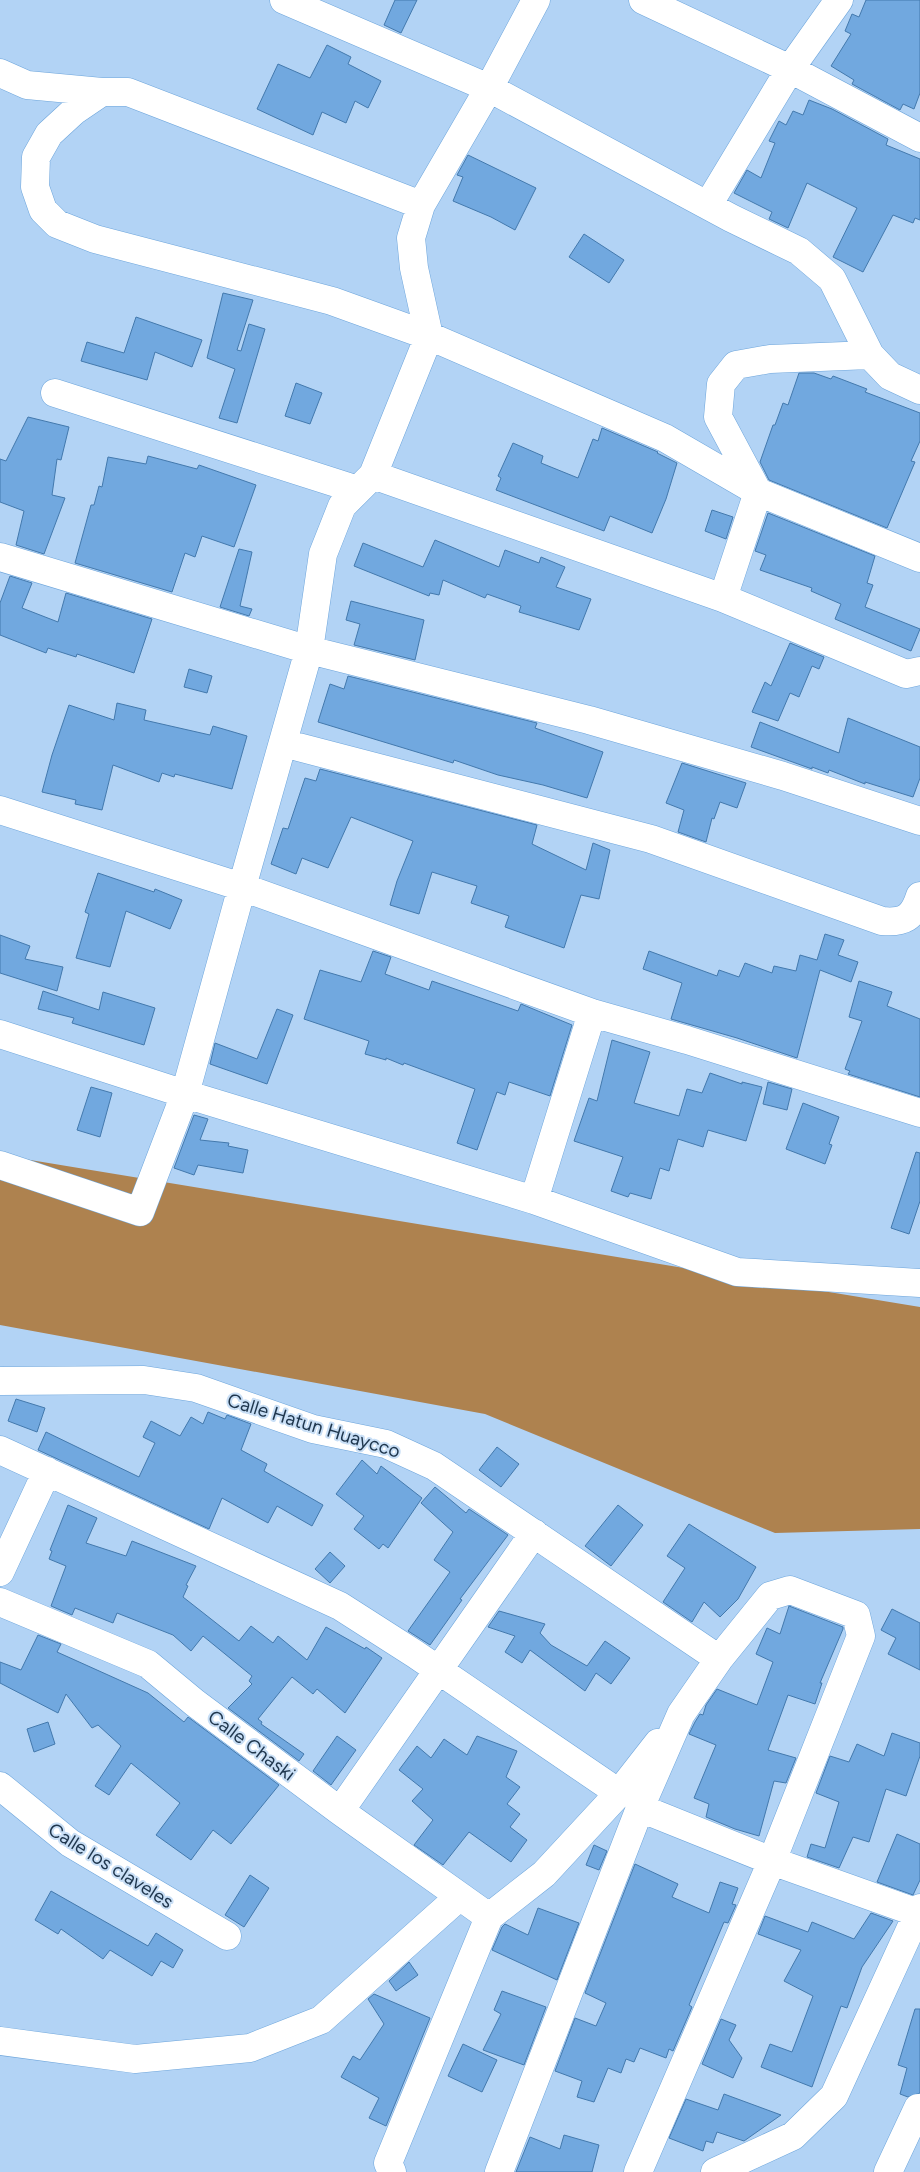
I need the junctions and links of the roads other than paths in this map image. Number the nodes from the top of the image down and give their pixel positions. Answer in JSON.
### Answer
{"nodes":[{"id":1,"x":284,"y":0,"type":"edge"},
{"id":2,"x":536,"y":0,"type":"edge"},
{"id":3,"x":643,"y":0,"type":"edge"},
{"id":4,"x":839,"y":0,"type":"edge"},
{"id":5,"x":790,"y":69,"type":"junction"},
{"id":6,"x":0,"y":73,"type":"edge"},
{"id":7,"x":489,"y":88,"type":"junction"},
{"id":8,"x":102,"y":92,"type":"junction"},
{"id":9,"x":920,"y":138,"type":"edge"},
{"id":10,"x":421,"y":205,"type":"junction"},
{"id":11,"x":708,"y":205,"type":"junction"},
{"id":12,"x":429,"y":336,"type":"junction"},
{"id":13,"x":870,"y":355,"type":"junction"},
{"id":14,"x":920,"y":390,"type":"edge"},
{"id":15,"x":55,"y":393,"type":"dead end"},
{"id":16,"x":365,"y":482,"type":"junction"},
{"id":17,"x":758,"y":492,"type":"junction"},
{"id":18,"x":0,"y":557,"type":"edge"},
{"id":19,"x":920,"y":558,"type":"edge"},
{"id":20,"x":723,"y":598,"type":"junction"},
{"id":21,"x":309,"y":650,"type":"junction"},
{"id":22,"x":920,"y":671,"type":"edge"},
{"id":23,"x":283,"y":743,"type":"junction"},
{"id":24,"x":0,"y":810,"type":"edge"},
{"id":25,"x":920,"y":822,"type":"edge"},
{"id":26,"x":242,"y":887,"type":"junction"},
{"id":27,"x":920,"y":896,"type":"edge"},
{"id":28,"x":592,"y":1013,"type":"junction"},
{"id":29,"x":0,"y":1034,"type":"edge"},
{"id":30,"x":186,"y":1094,"type":"junction"},
{"id":31,"x":920,"y":1113,"type":"edge"},
{"id":32,"x":0,"y":1165,"type":"edge"},
{"id":33,"x":534,"y":1200,"type":"junction"},
{"id":34,"x":920,"y":1283,"type":"edge"},
{"id":35,"x":0,"y":1381,"type":"edge"},
{"id":36,"x":0,"y":1450,"type":"edge"},
{"id":37,"x":47,"y":1471,"type":"junction"},
{"id":38,"x":534,"y":1533,"type":"junction"},
{"id":39,"x":0,"y":1572,"type":"edge"},
{"id":40,"x":0,"y":1602,"type":"edge"},
{"id":41,"x":719,"y":1659,"type":"junction"},
{"id":42,"x":439,"y":1670,"type":"junction"},
{"id":43,"x":0,"y":1786,"type":"edge"},
{"id":44,"x":629,"y":1800,"type":"junction"},
{"id":45,"x":340,"y":1811,"type":"junction"},
{"id":46,"x":772,"y":1861,"type":"junction"},
{"id":47,"x":459,"y":1897,"type":"junction"},
{"id":48,"x":919,"y":1910,"type":"edge"},
{"id":49,"x":489,"y":1917,"type":"junction"},
{"id":50,"x":228,"y":1936,"type":"dead end"},
{"id":51,"x":0,"y":2041,"type":"edge"},
{"id":52,"x":918,"y":2108,"type":"dead end"},
{"id":53,"x":392,"y":2172,"type":"edge"},
{"id":54,"x":499,"y":2172,"type":"edge"},
{"id":55,"x":638,"y":2172,"type":"edge"},
{"id":56,"x":715,"y":2172,"type":"edge"},
{"id":57,"x":888,"y":2172,"type":"edge"}],
"edges":[{"from":1,"to":7,"type":"street"},
{"from":2,"to":7,"type":"street"},
{"from":3,"to":5,"type":"street"},
{"from":4,"to":5,"type":"street"},
{"from":5,"to":9,"type":"street"},
{"from":5,"to":11,"type":"street"},
{"from":6,"to":8,"type":"street"},
{"from":7,"to":10,"type":"street"},
{"from":7,"to":11,"type":"street"},
{"from":8,"to":10,"type":"street"},
{"from":8,"to":12,"type":"street"},
{"from":10,"to":12,"type":"street"},
{"from":11,"to":13,"type":"street"},
{"from":12,"to":16,"type":"street"},
{"from":12,"to":17,"type":"street"},
{"from":13,"to":14,"type":"street"},
{"from":13,"to":17,"type":"street"},
{"from":15,"to":16,"type":"street"},
{"from":16,"to":20,"type":"street"},
{"from":16,"to":21,"type":"street"},
{"from":17,"to":19,"type":"street"},
{"from":17,"to":20,"type":"street"},
{"from":18,"to":21,"type":"street"},
{"from":20,"to":22,"type":"street"},
{"from":21,"to":23,"type":"street"},
{"from":21,"to":25,"type":"street"},
{"from":23,"to":26,"type":"street"},
{"from":23,"to":27,"type":"street"},
{"from":24,"to":26,"type":"street"},
{"from":26,"to":28,"type":"street"},
{"from":26,"to":30,"type":"street"},
{"from":28,"to":31,"type":"street"},
{"from":28,"to":33,"type":"street"},
{"from":29,"to":30,"type":"street"},
{"from":30,"to":32,"type":"street"},
{"from":30,"to":33,"type":"street"},
{"from":33,"to":34,"type":"street"},
{"from":35,"to":38,"type":"street","name":"Calle Hatun Huaycco"},
{"from":36,"to":37,"type":"street"},
{"from":37,"to":39,"type":"street"},
{"from":37,"to":42,"type":"street"},
{"from":38,"to":41,"type":"street","name":"Calle Hatun Huaycco"},
{"from":38,"to":42,"type":"street"},
{"from":40,"to":45,"type":"street","name":"Calle Chaski"},
{"from":41,"to":44,"type":"street"},
{"from":41,"to":46,"type":"street"},
{"from":42,"to":44,"type":"street"},
{"from":42,"to":45,"type":"street"},
{"from":43,"to":50,"type":"street","name":"Calle los claveles"},
{"from":44,"to":46,"type":"street"},
{"from":44,"to":49,"type":"street"},
{"from":44,"to":54,"type":"street"},
{"from":45,"to":47,"type":"street","name":"Calle Chaski"},
{"from":46,"to":48,"type":"street"},
{"from":46,"to":55,"type":"street"},
{"from":47,"to":49,"type":"street","name":"Calle Chaski"},
{"from":47,"to":51,"type":"street"},
{"from":48,"to":56,"type":"street"},
{"from":49,"to":53,"type":"street"},
{"from":52,"to":57,"type":"street"}]}
